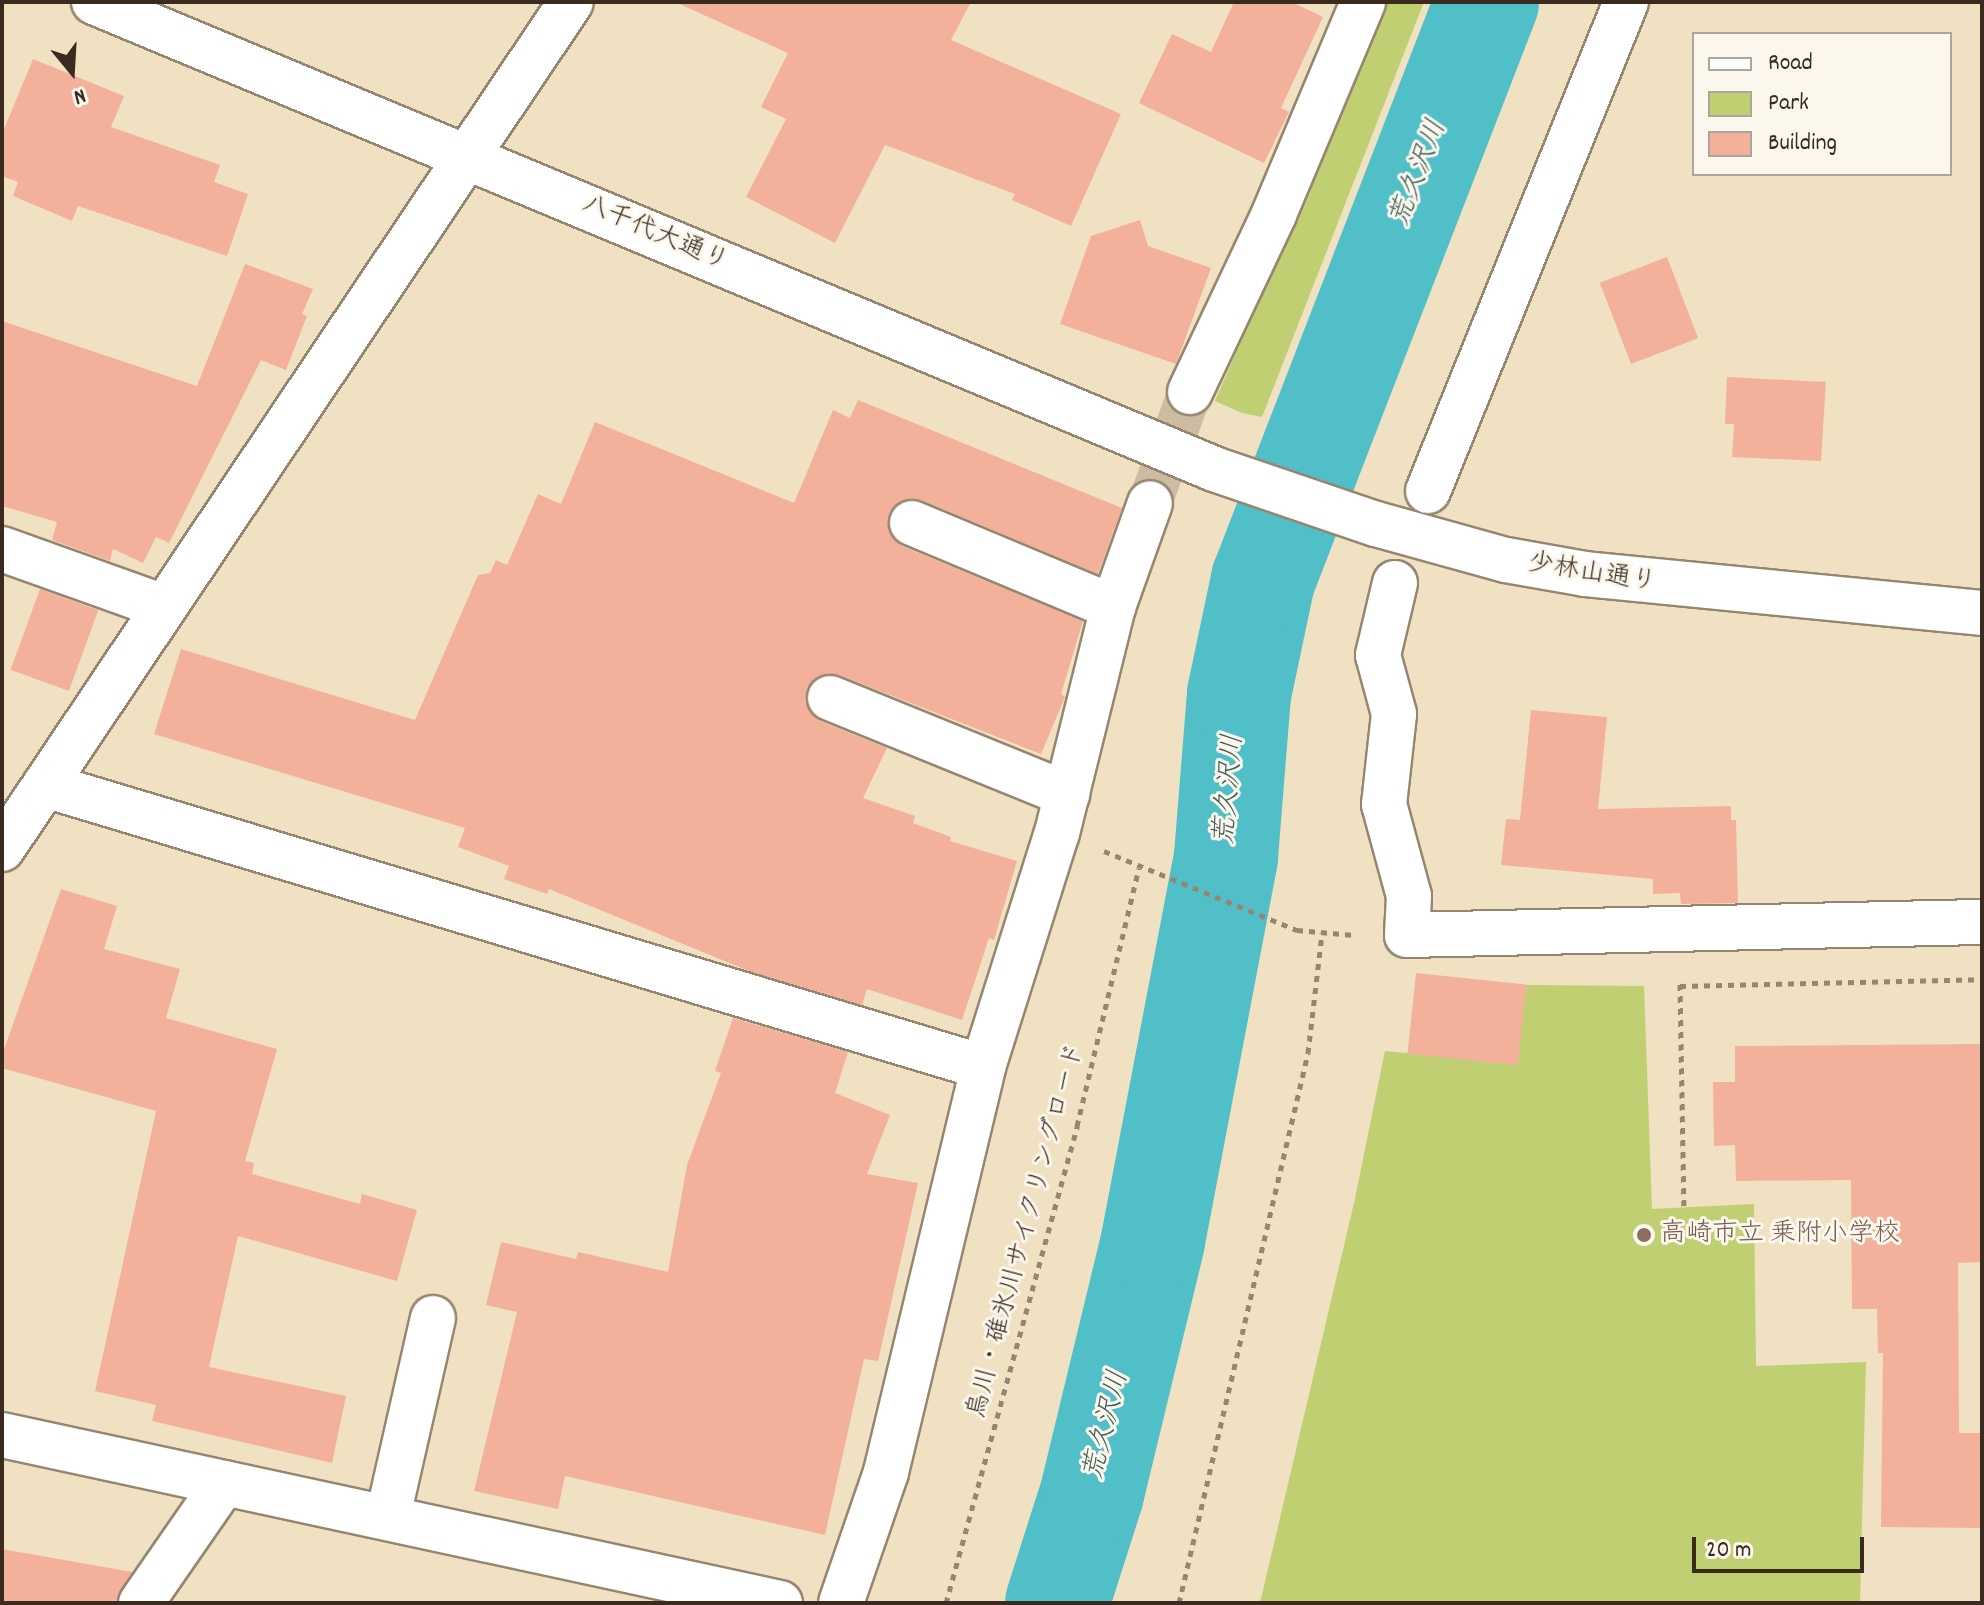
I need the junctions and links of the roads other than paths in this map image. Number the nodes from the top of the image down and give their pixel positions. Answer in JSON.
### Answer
{"nodes":[{"id":1,"x":94,"y":2,"type":"edge"},
{"id":2,"x":571,"y":2,"type":"edge"},
{"id":3,"x":1363,"y":2,"type":"edge"},
{"id":4,"x":1626,"y":2,"type":"edge"},
{"id":5,"x":468,"y":157,"type":"junction"},
{"id":6,"x":1190,"y":392,"type":"tunnel mouth"},
{"id":7,"x":1214,"y":469,"type":"joint"},
{"id":8,"x":1428,"y":491,"type":"dead end"},
{"id":9,"x":1150,"y":503,"type":"tunnel mouth"},
{"id":10,"x":912,"y":523,"type":"dead end"},
{"id":11,"x":2,"y":549,"type":"edge"},
{"id":12,"x":1395,"y":583,"type":"dead end"},
{"id":13,"x":164,"y":607,"type":"junction"},
{"id":14,"x":1113,"y":607,"type":"junction"},
{"id":15,"x":1982,"y":613,"type":"edge"},
{"id":16,"x":830,"y":698,"type":"dead end"},
{"id":17,"x":45,"y":785,"type":"junction"},
{"id":18,"x":1067,"y":794,"type":"junction"},
{"id":19,"x":2,"y":849,"type":"edge"},
{"id":20,"x":1982,"y":922,"type":"edge"},
{"id":21,"x":983,"y":1067,"type":"junction"},
{"id":22,"x":433,"y":1318,"type":"dead end"},
{"id":23,"x":2,"y":1435,"type":"edge"},
{"id":24,"x":224,"y":1483,"type":"junction"},
{"id":25,"x":388,"y":1516,"type":"junction"},
{"id":26,"x":141,"y":1603,"type":"edge"},
{"id":27,"x":780,"y":1603,"type":"edge"},
{"id":28,"x":841,"y":1603,"type":"edge"}],
"edges":[{"from":1,"to":5,"type":"street","name":"八千代大通り"},
{"from":2,"to":5,"type":"street"},
{"from":3,"to":6,"type":"street"},
{"from":4,"to":8,"type":"street"},
{"from":5,"to":7,"type":"street","name":"八千代大通り"},
{"from":5,"to":13,"type":"street"},
{"from":7,"to":15,"type":"street","name":"少林山通り"},
{"from":9,"to":14,"type":"street"},
{"from":10,"to":14,"type":"street"},
{"from":11,"to":13,"type":"street"},
{"from":12,"to":20,"type":"street"},
{"from":13,"to":17,"type":"street"},
{"from":14,"to":18,"type":"street"},
{"from":16,"to":18,"type":"street"},
{"from":17,"to":19,"type":"street"},
{"from":17,"to":21,"type":"street"},
{"from":18,"to":21,"type":"street"},
{"from":21,"to":28,"type":"street"},
{"from":22,"to":25,"type":"street"},
{"from":23,"to":24,"type":"street"},
{"from":24,"to":25,"type":"street"},
{"from":24,"to":26,"type":"street"},
{"from":25,"to":27,"type":"street"}]}
